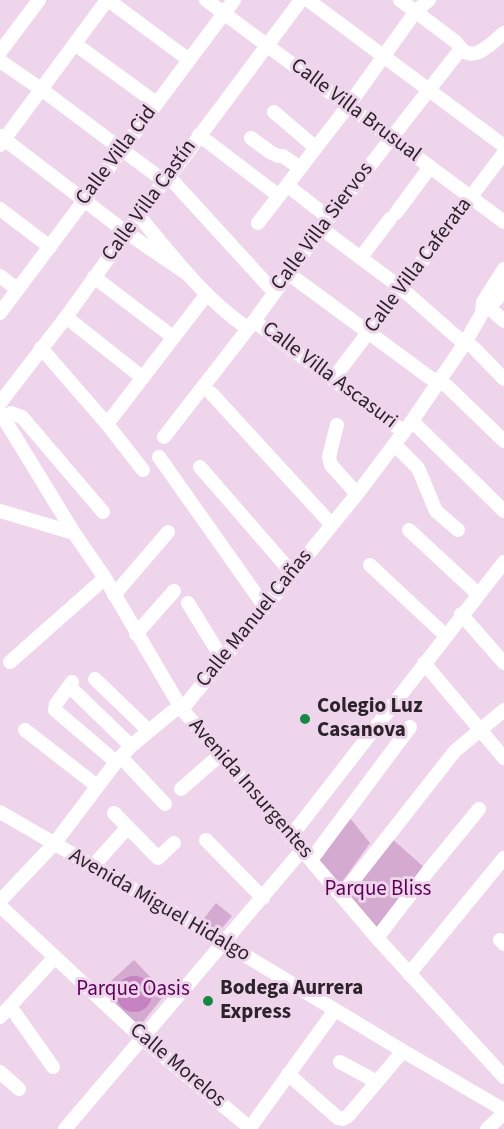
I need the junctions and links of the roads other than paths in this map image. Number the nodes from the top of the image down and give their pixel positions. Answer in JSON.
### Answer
{"nodes":[{"id":1,"x":107,"y":0,"type":"edge"},
{"id":2,"x":206,"y":0,"type":"edge"},
{"id":3,"x":234,"y":0,"type":"edge"},
{"id":4,"x":301,"y":0,"type":"edge"},
{"id":5,"x":309,"y":0,"type":"edge"},
{"id":6,"x":400,"y":0,"type":"edge"},
{"id":7,"x":429,"y":0,"type":"edge"},
{"id":8,"x":36,"y":2,"type":"edge"},
{"id":9,"x":416,"y":11,"type":"junction"},
{"id":10,"x":224,"y":14,"type":"junction"},
{"id":11,"x":504,"y":33,"type":"edge"},
{"id":12,"x":75,"y":44,"type":"junction"},
{"id":13,"x":268,"y":46,"type":"junction"},
{"id":14,"x":460,"y":50,"type":"junction"},
{"id":15,"x":0,"y":52,"type":"edge"},
{"id":16,"x":383,"y":56,"type":"junction"},
{"id":17,"x":189,"y":60,"type":"junction"},
{"id":18,"x":0,"y":61,"type":"edge"},
{"id":19,"x":41,"y":89,"type":"junction"},
{"id":20,"x":428,"y":89,"type":"junction"},
{"id":21,"x":156,"y":104,"type":"junction"},
{"id":22,"x":348,"y":106,"type":"junction"},
{"id":23,"x":274,"y":112,"type":"dead end"},
{"id":24,"x":199,"y":135,"type":"junction"},
{"id":25,"x":251,"y":138,"type":"dead end"},
{"id":26,"x":391,"y":138,"type":"junction"},
{"id":27,"x":1,"y":140,"type":"edge"},
{"id":28,"x":504,"y":146,"type":"edge"},
{"id":29,"x":316,"y":148,"type":"junction"},
{"id":30,"x":121,"y":150,"type":"junction"},
{"id":31,"x":504,"y":153,"type":"edge"},
{"id":32,"x":430,"y":167,"type":"junction"},
{"id":33,"x":300,"y":168,"type":"junction"},
{"id":34,"x":166,"y":179,"type":"junction"},
{"id":35,"x":283,"y":191,"type":"junction"},
{"id":36,"x":471,"y":197,"type":"junction"},
{"id":37,"x":83,"y":200,"type":"junction"},
{"id":38,"x":0,"y":209,"type":"edge"},
{"id":39,"x":139,"y":216,"type":"junction"},
{"id":40,"x":504,"y":222,"type":"edge"},
{"id":41,"x":326,"y":223,"type":"junction"},
{"id":42,"x":258,"y":224,"type":"dead end"},
{"id":43,"x":127,"y":233,"type":"junction"},
{"id":44,"x":50,"y":247,"type":"junction"},
{"id":45,"x":361,"y":257,"type":"junction"},
{"id":46,"x":504,"y":269,"type":"edge"},
{"id":47,"x":289,"y":274,"type":"junction"},
{"id":48,"x":189,"y":275,"type":"junction"},
{"id":49,"x":0,"y":276,"type":"edge"},
{"id":50,"x":94,"y":277,"type":"junction"},
{"id":51,"x":401,"y":288,"type":"junction"},
{"id":52,"x":504,"y":288,"type":"edge"},
{"id":53,"x":17,"y":290,"type":"junction"},
{"id":54,"x":274,"y":292,"type":"junction"},
{"id":55,"x":207,"y":294,"type":"junction"},
{"id":56,"x":485,"y":307,"type":"junction"},
{"id":57,"x":0,"y":313,"type":"edge"},
{"id":58,"x":66,"y":317,"type":"junction"},
{"id":59,"x":504,"y":321,"type":"edge"},
{"id":60,"x":251,"y":324,"type":"junction"},
{"id":61,"x":369,"y":333,"type":"junction"},
{"id":62,"x":173,"y":338,"type":"junction"},
{"id":63,"x":465,"y":343,"type":"junction"},
{"id":64,"x":41,"y":348,"type":"junction"},
{"id":65,"x":143,"y":378,"type":"junction"},
{"id":66,"x":333,"y":379,"type":"junction"},
{"id":67,"x":504,"y":380,"type":"edge"},
{"id":68,"x":440,"y":381,"type":"junction"},
{"id":69,"x":211,"y":393,"type":"dead end"},
{"id":70,"x":0,"y":403,"type":"edge"},
{"id":71,"x":2,"y":416,"type":"edge"},
{"id":72,"x":107,"y":424,"type":"junction"},
{"id":73,"x":337,"y":424,"type":"dead end"},
{"id":74,"x":408,"y":427,"type":"junction"},
{"id":75,"x":164,"y":437,"type":"dead end"},
{"id":76,"x":504,"y":441,"type":"edge"},
{"id":77,"x":395,"y":444,"type":"junction"},
{"id":78,"x":159,"y":457,"type":"dead end"},
{"id":79,"x":200,"y":467,"type":"dead end"},
{"id":80,"x":143,"y":470,"type":"dead end"},
{"id":81,"x":357,"y":494,"type":"junction"},
{"id":82,"x":0,"y":511,"type":"edge"},
{"id":83,"x":504,"y":511,"type":"edge"},
{"id":84,"x":103,"y":512,"type":"dead end"},
{"id":85,"x":332,"y":525,"type":"junction"},
{"id":86,"x":409,"y":530,"type":"dead end"},
{"id":87,"x":458,"y":530,"type":"dead end"},
{"id":88,"x":168,"y":532,"type":"dead end"},
{"id":89,"x":74,"y":533,"type":"junction"},
{"id":90,"x":370,"y":565,"type":"dead end"},
{"id":91,"x":503,"y":565,"type":"edge"},
{"id":92,"x":292,"y":573,"type":"junction"},
{"id":93,"x":105,"y":578,"type":"junction"},
{"id":94,"x":174,"y":591,"type":"dead end"},
{"id":95,"x":478,"y":594,"type":"junction"},
{"id":96,"x":114,"y":595,"type":"junction"},
{"id":97,"x":188,"y":603,"type":"dead end"},
{"id":98,"x":265,"y":607,"type":"junction"},
{"id":99,"x":461,"y":614,"type":"junction"},
{"id":100,"x":136,"y":634,"type":"junction"},
{"id":101,"x":446,"y":635,"type":"junction"},
{"id":102,"x":222,"y":660,"type":"junction"},
{"id":103,"x":10,"y":662,"type":"dead end"},
{"id":104,"x":424,"y":663,"type":"junction"},
{"id":105,"x":504,"y":663,"type":"edge"},
{"id":106,"x":95,"y":679,"type":"dead end"},
{"id":107,"x":181,"y":708,"type":"junction"},
{"id":108,"x":504,"y":710,"type":"edge"},
{"id":109,"x":410,"y":727,"type":"dead end"},
{"id":110,"x":26,"y":730,"type":"dead end"},
{"id":111,"x":149,"y":731,"type":"junction"},
{"id":112,"x":480,"y":731,"type":"junction"},
{"id":113,"x":131,"y":747,"type":"junction"},
{"id":114,"x":220,"y":755,"type":"junction"},
{"id":115,"x":504,"y":758,"type":"edge"},
{"id":116,"x":118,"y":760,"type":"junction"},
{"id":117,"x":98,"y":786,"type":"junction"},
{"id":118,"x":181,"y":789,"type":"dead end"},
{"id":119,"x":165,"y":804,"type":"dead end"},
{"id":120,"x":479,"y":810,"type":"dead end"},
{"id":121,"x":0,"y":812,"type":"edge"},
{"id":122,"x":114,"y":813,"type":"dead end"},
{"id":123,"x":127,"y":828,"type":"junction"},
{"id":124,"x":291,"y":836,"type":"junction"},
{"id":125,"x":206,"y":840,"type":"dead end"},
{"id":126,"x":174,"y":843,"type":"dead end"},
{"id":127,"x":54,"y":844,"type":"junction"},
{"id":128,"x":307,"y":854,"type":"junction"},
{"id":129,"x":504,"y":858,"type":"edge"},
{"id":130,"x":93,"y":866,"type":"junction"},
{"id":131,"x":341,"y":896,"type":"junction"},
{"id":132,"x":263,"y":898,"type":"junction"},
{"id":133,"x":0,"y":901,"type":"edge"},
{"id":134,"x":0,"y":906,"type":"edge"},
{"id":135,"x":377,"y":938,"type":"junction"},
{"id":136,"x":224,"y":942,"type":"junction"},
{"id":137,"x":55,"y":957,"type":"junction"},
{"id":138,"x":409,"y":974,"type":"junction"},
{"id":139,"x":10,"y":1006,"type":"junction"},
{"id":140,"x":335,"y":1010,"type":"junction"},
{"id":141,"x":0,"y":1017,"type":"edge"},
{"id":142,"x":142,"y":1038,"type":"junction"},
{"id":143,"x":403,"y":1051,"type":"junction"},
{"id":144,"x":340,"y":1062,"type":"dead end"},
{"id":145,"x":53,"y":1067,"type":"dead end"},
{"id":146,"x":0,"y":1072,"type":"edge"},
{"id":147,"x":288,"y":1074,"type":"junction"},
{"id":148,"x":504,"y":1077,"type":"edge"},
{"id":149,"x":376,"y":1082,"type":"junction"},
{"id":150,"x":19,"y":1089,"type":"dead end"},
{"id":151,"x":504,"y":1112,"type":"edge"},
{"id":152,"x":250,"y":1128,"type":"edge"},
{"id":153,"x":65,"y":1129,"type":"edge"},
{"id":154,"x":487,"y":1129,"type":"edge"}],
"edges":[{"from":1,"to":12,"type":"street"},
{"from":1,"to":17,"type":"street"},
{"from":2,"to":10,"type":"street","name":"Calle Villa Brusual"},
{"from":3,"to":10,"type":"street","name":"Calle Villa Cid"},
{"from":4,"to":13,"type":"street","name":"Calle Villa Castín"},
{"from":5,"to":16,"type":"street"},
{"from":6,"to":9,"type":"street"},
{"from":7,"to":9,"type":"street"},
{"from":8,"to":15,"type":"street"},
{"from":9,"to":14,"type":"street"},
{"from":9,"to":16,"type":"street"},
{"from":10,"to":13,"type":"street","name":"Calle Villa Brusual"},
{"from":10,"to":17,"type":"street","name":"Calle Villa Cid"},
{"from":11,"to":14,"type":"street"},
{"from":12,"to":19,"type":"street"},
{"from":12,"to":21,"type":"street"},
{"from":13,"to":22,"type":"street","name":"Calle Villa Brusual"},
{"from":13,"to":24,"type":"street","name":"Calle Villa Castín"},
{"from":14,"to":20,"type":"street","name":"Calle Villa Siervos"},
{"from":16,"to":20,"type":"street"},
{"from":16,"to":22,"type":"street"},
{"from":17,"to":21,"type":"street","name":"Calle Villa Cid"},
{"from":18,"to":19,"type":"street"},
{"from":19,"to":27,"type":"street"},
{"from":19,"to":30,"type":"street"},
{"from":20,"to":26,"type":"street","name":"Calle Villa Siervos"},
{"from":20,"to":28,"type":"street"},
{"from":21,"to":30,"type":"street","name":"Calle Villa Cid"},
{"from":22,"to":26,"type":"street","name":"Calle Villa Brusual"},
{"from":22,"to":29,"type":"street"},
{"from":23,"to":29,"type":"street"},
{"from":24,"to":34,"type":"street","name":"Calle Villa Castín"},
{"from":24,"to":35,"type":"street"},
{"from":25,"to":33,"type":"street"},
{"from":26,"to":32,"type":"street","name":"Calle Villa Brusual"},
{"from":26,"to":41,"type":"street","name":"Calle Villa Siervos"},
{"from":27,"to":37,"type":"street"},
{"from":29,"to":33,"type":"street"},
{"from":30,"to":34,"type":"street"},
{"from":30,"to":37,"type":"street","name":"Calle Villa Cid"},
{"from":31,"to":36,"type":"street","name":"Calle Villa Caferata"},
{"from":32,"to":36,"type":"street","name":"Calle Villa Brusual"},
{"from":32,"to":45,"type":"street"},
{"from":33,"to":35,"type":"street"},
{"from":34,"to":39,"type":"street","name":"Calle Villa Castín"},
{"from":34,"to":54,"type":"street"},
{"from":35,"to":41,"type":"street"},
{"from":35,"to":42,"type":"street"},
{"from":36,"to":40,"type":"street","name":"Calle Villa Brusual"},
{"from":36,"to":51,"type":"street","name":"Calle Villa Caferata"},
{"from":37,"to":43,"type":"street"},
{"from":37,"to":44,"type":"street","name":"Calle Villa Cid"},
{"from":38,"to":44,"type":"street"},
{"from":39,"to":43,"type":"street","name":"Calle Villa Castín"},
{"from":39,"to":48,"type":"street","name":"Calle Villa Ascasuri"},
{"from":41,"to":45,"type":"street"},
{"from":41,"to":47,"type":"street","name":"Calle Villa Siervos"},
{"from":43,"to":48,"type":"street"},
{"from":43,"to":50,"type":"street","name":"Calle Villa Castín"},
{"from":44,"to":53,"type":"street","name":"Calle Villa Cid"},
{"from":45,"to":51,"type":"street"},
{"from":46,"to":56,"type":"street","name":"Calle Manuel Cañas"},
{"from":47,"to":54,"type":"street","name":"Calle Villa Siervos"},
{"from":47,"to":61,"type":"street"},
{"from":48,"to":55,"type":"street","name":"Calle Villa Ascasuri"},
{"from":49,"to":53,"type":"street"},
{"from":50,"to":58,"type":"street","name":"Calle Villa Castín"},
{"from":50,"to":62,"type":"street"},
{"from":51,"to":61,"type":"street","name":"Calle Villa Caferata"},
{"from":51,"to":63,"type":"street"},
{"from":52,"to":56,"type":"street","name":"Calle Manuel Cañas"},
{"from":53,"to":57,"type":"street","name":"Calle Villa Cid"},
{"from":54,"to":60,"type":"street","name":"Calle Villa Siervos"},
{"from":55,"to":60,"type":"street","name":"Calle Villa Ascasuri"},
{"from":55,"to":62,"type":"street"},
{"from":56,"to":59,"type":"street"},
{"from":56,"to":63,"type":"street","name":"Calle Manuel Cañas"},
{"from":58,"to":64,"type":"street","name":"Calle Villa Castín"},
{"from":58,"to":65,"type":"street"},
{"from":60,"to":66,"type":"street","name":"Calle Villa Ascasuri"},
{"from":60,"to":75,"type":"street","name":"Calle Villa Siervos"},
{"from":61,"to":66,"type":"street","name":"Calle Villa Caferata"},
{"from":61,"to":68,"type":"street"},
{"from":62,"to":65,"type":"street"},
{"from":63,"to":67,"type":"street"},
{"from":63,"to":68,"type":"street","name":"Calle Manuel Cañas"},
{"from":64,"to":70,"type":"street","name":"Calle Villa Castín"},
{"from":64,"to":72,"type":"street"},
{"from":65,"to":72,"type":"street"},
{"from":66,"to":74,"type":"street","name":"Calle Villa Ascasuri"},
{"from":68,"to":74,"type":"street","name":"Calle Manuel Cañas"},
{"from":68,"to":76,"type":"street"},
{"from":69,"to":85,"type":"street"},
{"from":71,"to":84,"type":"street"},
{"from":71,"to":89,"type":"street","name":"Avenida Insurgentes"},
{"from":72,"to":80,"type":"street"},
{"from":73,"to":81,"type":"street"},
{"from":74,"to":77,"type":"street","name":"Calle Manuel Cañas"},
{"from":74,"to":83,"type":"street","name":"Calle Villa Ascasuri"},
{"from":77,"to":81,"type":"street","name":"Calle Manuel Cañas"},
{"from":77,"to":87,"type":"street"},
{"from":78,"to":98,"type":"street"},
{"from":79,"to":92,"type":"street"},
{"from":81,"to":85,"type":"street","name":"Calle Manuel Cañas"},
{"from":82,"to":89,"type":"street"},
{"from":85,"to":92,"type":"street","name":"Calle Manuel Cañas"},
{"from":86,"to":95,"type":"street"},
{"from":88,"to":96,"type":"street"},
{"from":89,"to":93,"type":"street","name":"Avenida Insurgentes"},
{"from":90,"to":101,"type":"street"},
{"from":91,"to":95,"type":"street"},
{"from":92,"to":98,"type":"street","name":"Calle Manuel Cañas"},
{"from":93,"to":96,"type":"street","name":"Avenida Insurgentes"},
{"from":93,"to":103,"type":"street"},
{"from":94,"to":100,"type":"street"},
{"from":95,"to":99,"type":"street"},
{"from":96,"to":100,"type":"street","name":"Avenida Insurgentes"},
{"from":97,"to":102,"type":"street"},
{"from":98,"to":102,"type":"street","name":"Calle Manuel Cañas"},
{"from":99,"to":101,"type":"street"},
{"from":99,"to":105,"type":"street"},
{"from":100,"to":107,"type":"street","name":"Avenida Insurgentes"},
{"from":101,"to":104,"type":"street"},
{"from":102,"to":107,"type":"street","name":"Calle Manuel Cañas"},
{"from":104,"to":112,"type":"street"},
{"from":104,"to":124,"type":"street"},
{"from":106,"to":111,"type":"street"},
{"from":107,"to":111,"type":"street","name":"Calle Manuel Cañas"},
{"from":107,"to":114,"type":"street","name":"Avenida Insurgentes"},
{"from":108,"to":112,"type":"street"},
{"from":109,"to":128,"type":"street"},
{"from":110,"to":117,"type":"street"},
{"from":111,"to":113,"type":"street","name":"Calle Manuel Cañas"},
{"from":112,"to":115,"type":"street"},
{"from":112,"to":131,"type":"street"},
{"from":113,"to":116,"type":"street","name":"Calle Manuel Cañas"},
{"from":113,"to":116,"type":"street"},
{"from":114,"to":118,"type":"street"},
{"from":114,"to":124,"type":"street","name":"Avenida Insurgentes"},
{"from":116,"to":117,"type":"street","name":"Calle Manuel Cañas"},
{"from":116,"to":119,"type":"street"},
{"from":117,"to":127,"type":"street","name":"Calle Manuel Cañas"},
{"from":120,"to":135,"type":"street"},
{"from":121,"to":127,"type":"street","name":"Avenida Miguel Hidalgo"},
{"from":122,"to":123,"type":"street"},
{"from":123,"to":126,"type":"street"},
{"from":123,"to":130,"type":"street"},
{"from":124,"to":128,"type":"street","name":"Avenida Insurgentes"},
{"from":125,"to":132,"type":"street"},
{"from":127,"to":130,"type":"street","name":"Avenida Miguel Hidalgo"},
{"from":127,"to":133,"type":"street","name":"Calle Manuel Cañas"},
{"from":128,"to":131,"type":"street","name":"Avenida Insurgentes"},
{"from":128,"to":132,"type":"street"},
{"from":129,"to":138,"type":"street"},
{"from":130,"to":136,"type":"street","name":"Avenida Miguel Hidalgo"},
{"from":131,"to":135,"type":"street","name":"Avenida Insurgentes"},
{"from":132,"to":136,"type":"street"},
{"from":134,"to":137,"type":"street","name":"Calle Morelos"},
{"from":135,"to":138,"type":"street","name":"Avenida Insurgentes"},
{"from":136,"to":140,"type":"street","name":"Avenida Miguel Hidalgo"},
{"from":136,"to":142,"type":"street"},
{"from":137,"to":139,"type":"street"},
{"from":137,"to":142,"type":"street","name":"Calle Morelos"},
{"from":138,"to":148,"type":"street","name":"Avenida Insurgentes"},
{"from":139,"to":141,"type":"street"},
{"from":139,"to":145,"type":"street"},
{"from":140,"to":143,"type":"street","name":"Avenida Miguel Hidalgo"},
{"from":140,"to":147,"type":"street"},
{"from":142,"to":152,"type":"street","name":"Calle Morelos"},
{"from":142,"to":153,"type":"street"},
{"from":143,"to":149,"type":"street"},
{"from":143,"to":151,"type":"street","name":"Avenida Miguel Hidalgo"},
{"from":144,"to":149,"type":"street"},
{"from":146,"to":150,"type":"street"},
{"from":147,"to":149,"type":"street"},
{"from":147,"to":152,"type":"street"},
{"from":151,"to":154,"type":"street"}]}
